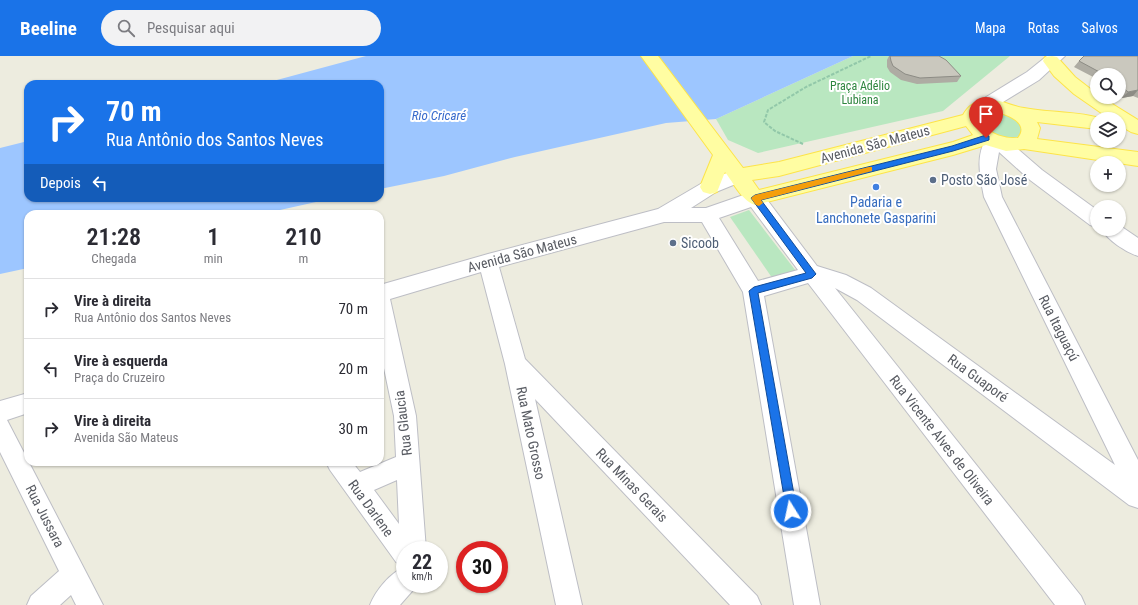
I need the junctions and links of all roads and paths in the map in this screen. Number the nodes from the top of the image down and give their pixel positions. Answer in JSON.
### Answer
{"nodes":[{"id":1,"x":649,"y":56,"type":"edge"},
{"id":2,"x":871,"y":56,"type":"edge"},
{"id":3,"x":1054,"y":58,"type":"edge"},
{"id":4,"x":1033,"y":76,"type":"junction"},
{"id":5,"x":984,"y":106,"type":"junction"},
{"id":6,"x":1016,"y":112,"type":"junction"},
{"id":7,"x":972,"y":119,"type":"junction"},
{"id":8,"x":1090,"y":122,"type":"edge"},
{"id":9,"x":1126,"y":127,"type":"edge"},
{"id":10,"x":1138,"y":128,"type":"edge"},
{"id":11,"x":993,"y":141,"type":"junction"},
{"id":12,"x":1022,"y":143,"type":"junction"},
{"id":13,"x":717,"y":148,"type":"junction"},
{"id":14,"x":818,"y":159,"type":"junction"},
{"id":15,"x":1138,"y":159,"type":"edge"},
{"id":16,"x":779,"y":169,"type":"junction"},
{"id":17,"x":1036,"y":174,"type":"junction"},
{"id":18,"x":737,"y":176,"type":"junction"},
{"id":19,"x":710,"y":187,"type":"junction"},
{"id":20,"x":755,"y":198,"type":"junction"},
{"id":21,"x":664,"y":215,"type":"junction"},
{"id":22,"x":707,"y":215,"type":"junction"},
{"id":23,"x":1090,"y":215,"type":"edge"},
{"id":24,"x":1121,"y":236,"type":"edge"},
{"id":25,"x":1138,"y":248,"type":"edge"},
{"id":26,"x":488,"y":262,"type":"junction"},
{"id":27,"x":812,"y":274,"type":"junction"},
{"id":28,"x":754,"y":291,"type":"junction"},
{"id":29,"x":384,"y":292,"type":"edge"},
{"id":30,"x":384,"y":318,"type":"edge"},
{"id":31,"x":516,"y":364,"type":"junction"},
{"id":32,"x":24,"y":405,"type":"edge"},
{"id":33,"x":0,"y":412,"type":"edge"},
{"id":34,"x":0,"y":428,"type":"edge"},
{"id":35,"x":408,"y":464,"type":"junction"},
{"id":36,"x":341,"y":466,"type":"edge"},
{"id":37,"x":1138,"y":485,"type":"edge"},
{"id":38,"x":355,"y":486,"type":"junction"},
{"id":39,"x":1138,"y":496,"type":"edge"},
{"id":40,"x":396,"y":541,"type":"edge"},
{"id":41,"x":412,"y":541,"type":"edge"},
{"id":42,"x":75,"y":575,"type":"junction"},
{"id":43,"x":396,"y":590,"type":"edge"},
{"id":44,"x":40,"y":605,"type":"edge"},
{"id":45,"x":90,"y":605,"type":"edge"},
{"id":46,"x":383,"y":605,"type":"edge"},
{"id":47,"x":569,"y":605,"type":"edge"},
{"id":48,"x":748,"y":605,"type":"edge"},
{"id":49,"x":807,"y":605,"type":"edge"},
{"id":50,"x":1072,"y":605,"type":"edge"}],
"edges":[{"from":1,"to":13,"type":"main road"},
{"from":2,"to":14,"type":"path"},
{"from":3,"to":4,"type":"street"},
{"from":3,"to":10,"type":"main road"},
{"from":4,"to":5,"type":"street"},
{"from":4,"to":6,"type":"street"},
{"from":5,"to":6,"type":"main road"},
{"from":5,"to":7,"type":"main road"},
{"from":6,"to":8,"type":"main road"},
{"from":6,"to":12,"type":"main road"},
{"from":7,"to":11,"type":"main road"},
{"from":7,"to":14,"type":"main road","name":"Avenida São Mateus"},
{"from":9,"to":10,"type":"main road"},
{"from":11,"to":12,"type":"main road"},
{"from":11,"to":17,"type":"street"},
{"from":11,"to":20,"type":"main road","name":"Avenida São Mateus"},
{"from":11,"to":37,"type":"street","name":"Rua Itaguaçú"},
{"from":12,"to":15,"type":"main road"},
{"from":12,"to":17,"type":"street"},
{"from":13,"to":16,"type":"main road"},
{"from":13,"to":18,"type":"main road"},
{"from":13,"to":19,"type":"main road"},
{"from":14,"to":16,"type":"main road","name":"Avenida São Mateus"},
{"from":16,"to":18,"type":"main road","name":"Avenida São Mateus"},
{"from":17,"to":23,"type":"street"},
{"from":18,"to":19,"type":"street","name":"Avenida São Mateus"},
{"from":18,"to":20,"type":"main road"},
{"from":19,"to":21,"type":"street","name":"Avenida São Mateus"},
{"from":20,"to":22,"type":"street","name":"Avenida São Mateus"},
{"from":20,"to":27,"type":"street","name":"Rua Vicente Alves de Oliveira"},
{"from":21,"to":22,"type":"street","name":"Avenida São Mateus"},
{"from":21,"to":26,"type":"street","name":"Avenida São Mateus"},
{"from":22,"to":28,"type":"street"},
{"from":24,"to":25,"type":"street"},
{"from":26,"to":29,"type":"street","name":"Avenida São Mateus"},
{"from":26,"to":31,"type":"street","name":"Rua Mato Grosso"},
{"from":27,"to":28,"type":"street"},
{"from":27,"to":39,"type":"street","name":"Rua Guaporé"},
{"from":27,"to":50,"type":"street","name":"Rua Vicente Alves de Oliveira"},
{"from":28,"to":49,"type":"street"},
{"from":30,"to":35,"type":"street","name":"Rua Glaucia"},
{"from":31,"to":47,"type":"street","name":"Rua Mato Grosso"},
{"from":31,"to":48,"type":"street","name":"Rua Minas Gerais"},
{"from":32,"to":33,"type":"street"},
{"from":34,"to":42,"type":"street","name":"Rua Jussara"},
{"from":35,"to":38,"type":"street"},
{"from":35,"to":41,"type":"street","name":"Rua Glaucia"},
{"from":36,"to":38,"type":"street","name":"Rua Darlene"},
{"from":38,"to":40,"type":"street","name":"Rua Darlene"},
{"from":42,"to":44,"type":"street"},
{"from":42,"to":45,"type":"street","name":"Rua Jussara"},
{"from":43,"to":46,"type":"street"}]}
